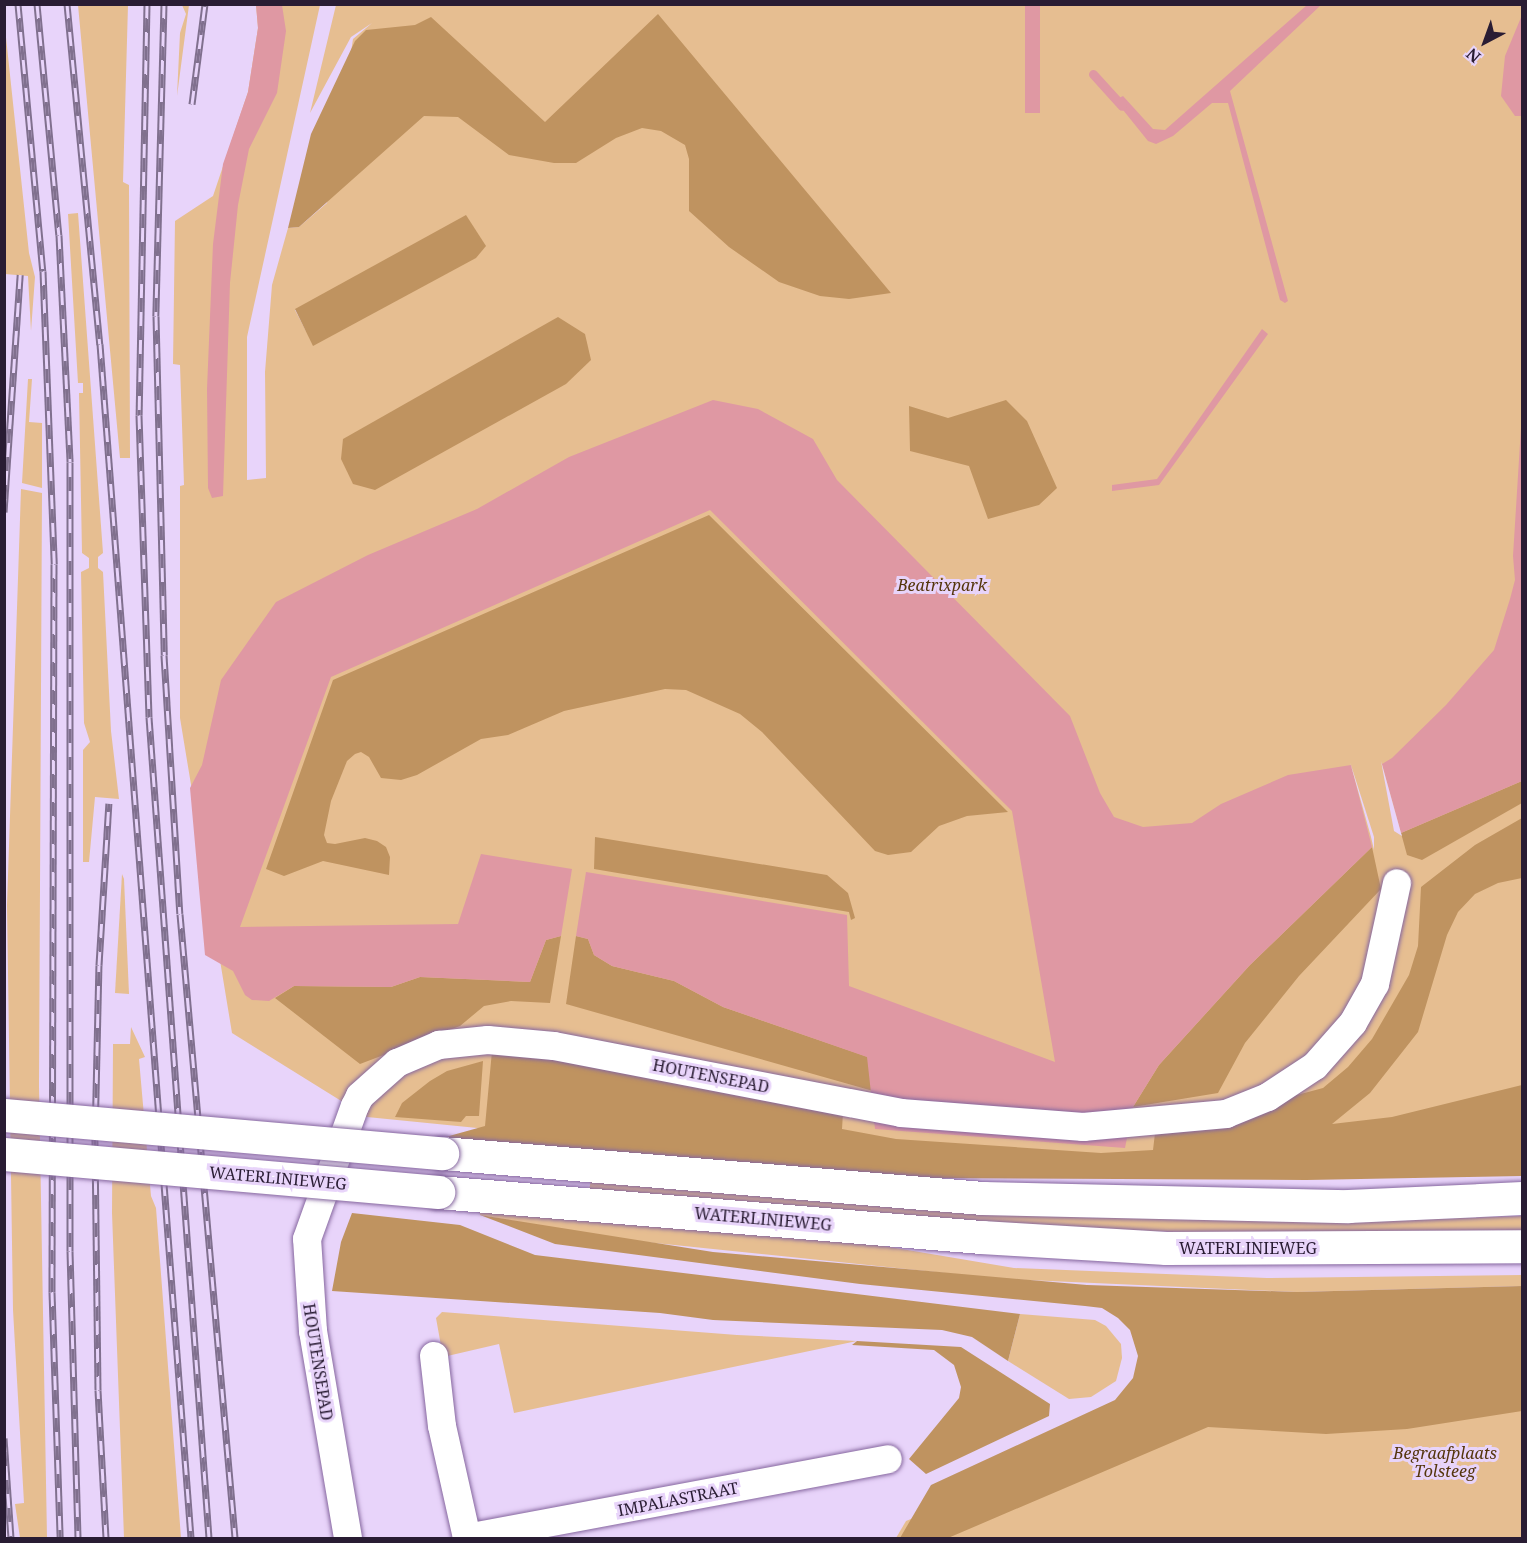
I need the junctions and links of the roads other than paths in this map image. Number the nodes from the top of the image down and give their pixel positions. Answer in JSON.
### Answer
{"nodes":[{"id":1,"x":1397,"y":884,"type":"dead end"},
{"id":2,"x":4,"y":1115,"type":"edge"},
{"id":3,"x":4,"y":1154,"type":"edge"},
{"id":4,"x":1522,"y":1198,"type":"edge"},
{"id":5,"x":1522,"y":1246,"type":"edge"},
{"id":6,"x":434,"y":1356,"type":"dead end"},
{"id":7,"x":888,"y":1460,"type":"dead end"},
{"id":8,"x":348,"y":1539,"type":"edge"},
{"id":9,"x":467,"y":1539,"type":"edge"}],
"edges":[{"from":1,"to":8,"type":"street","name":"HOUTENSEPAD"},
{"from":2,"to":4,"type":"main road","bridge":true},
{"from":3,"to":5,"type":"main road","name":"WATERLINIEWEG","bridge":true},
{"from":6,"to":9,"type":"street","name":"IMPALASTRAAT"},
{"from":7,"to":9,"type":"street","name":"IMPALASTRAAT"}]}
